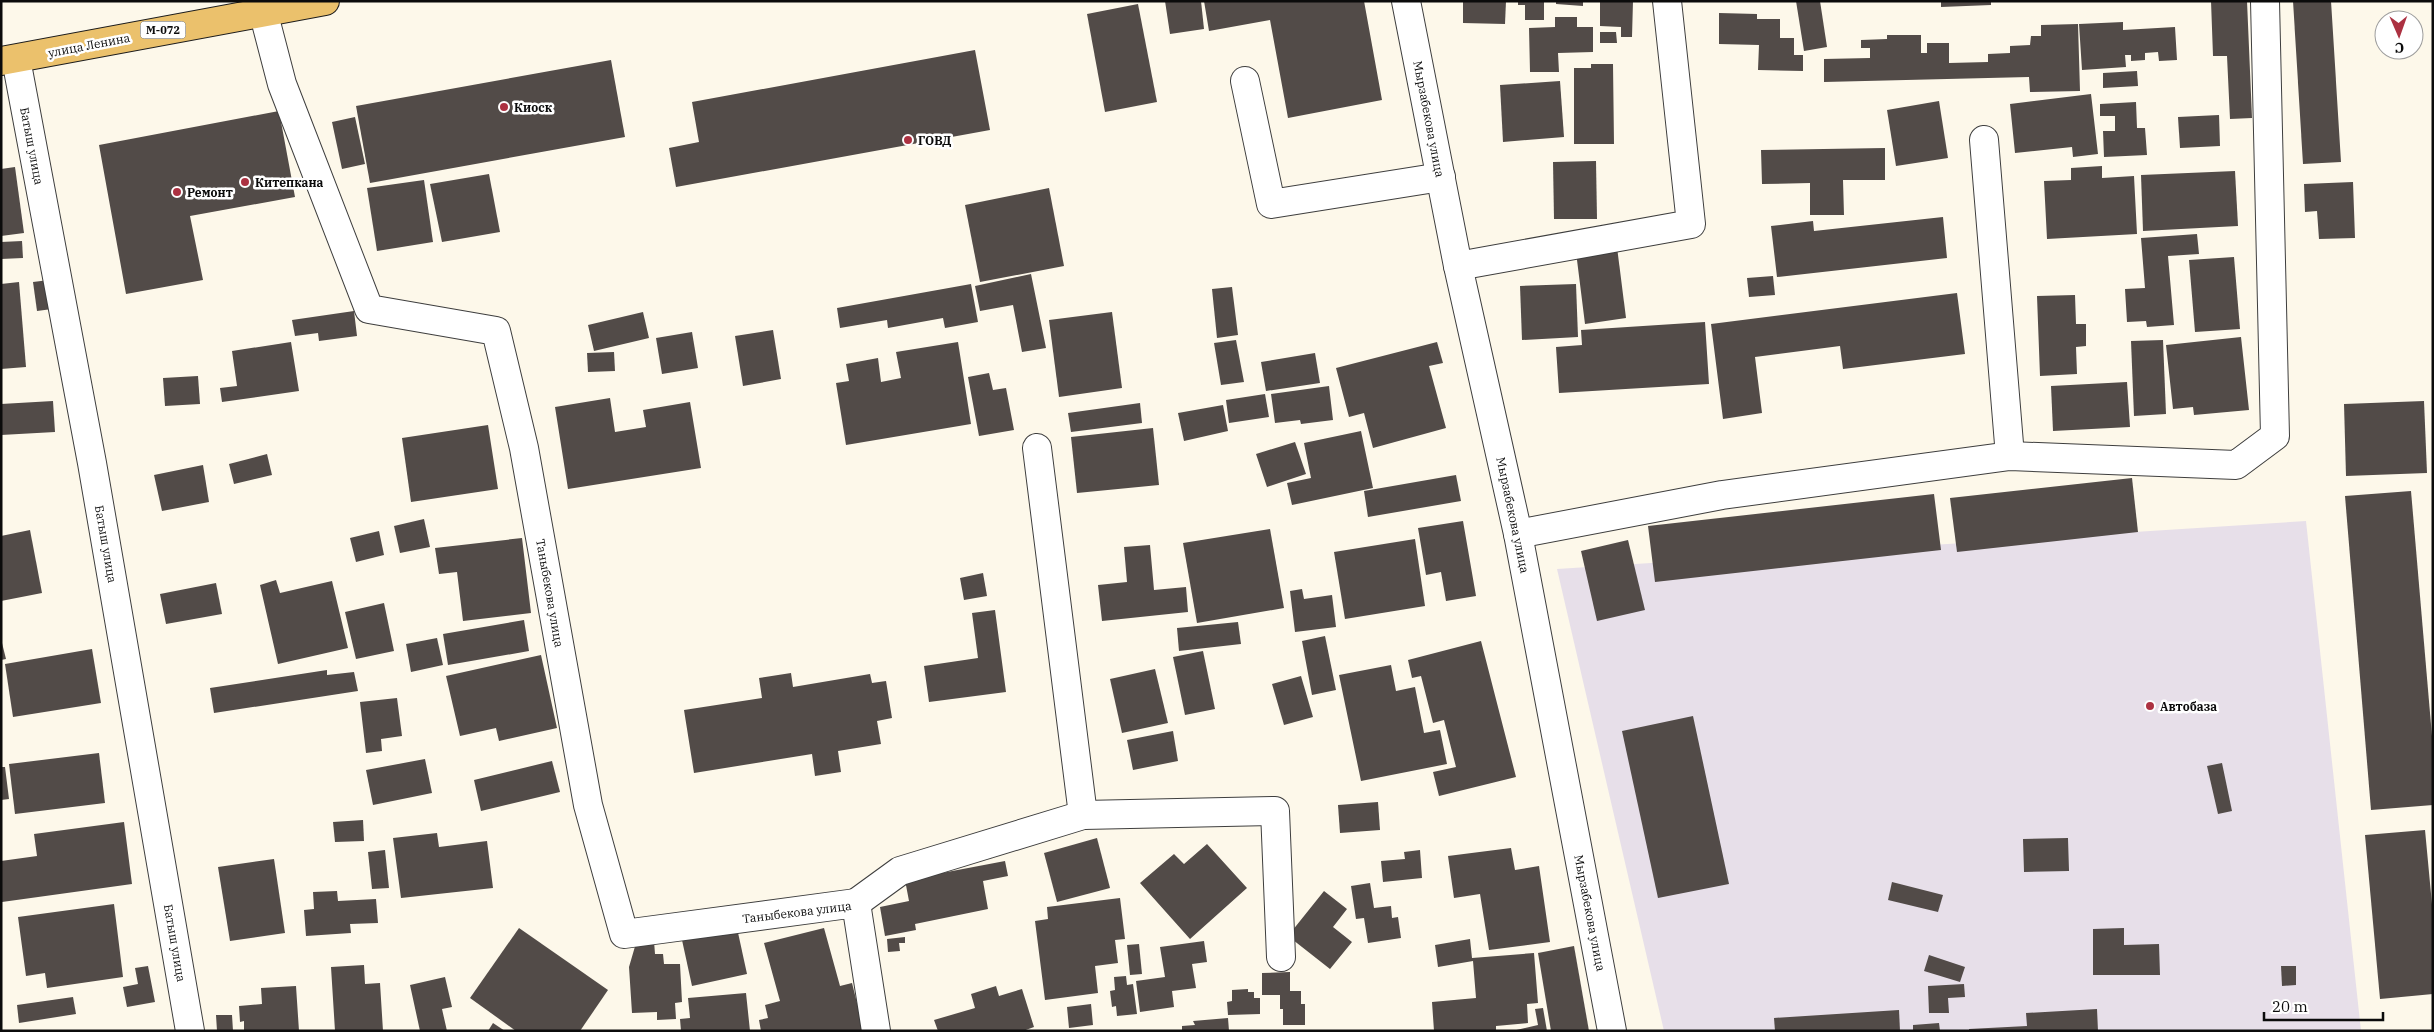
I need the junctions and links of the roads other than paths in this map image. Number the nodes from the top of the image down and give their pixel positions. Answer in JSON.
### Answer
{"nodes":[{"id":1,"x":325,"y":1,"type":"edge"},
{"id":2,"x":1406,"y":1,"type":"edge"},
{"id":3,"x":1667,"y":1,"type":"edge"},
{"id":4,"x":2265,"y":1,"type":"edge"},
{"id":5,"x":263,"y":11,"type":"junction"},
{"id":6,"x":8,"y":60,"type":"edge"},
{"id":7,"x":1245,"y":81,"type":"dead end"},
{"id":8,"x":1984,"y":140,"type":"dead end"},
{"id":9,"x":1441,"y":177,"type":"junction"},
{"id":10,"x":1458,"y":266,"type":"junction"},
{"id":11,"x":1037,"y":448,"type":"dead end"},
{"id":12,"x":2010,"y":456,"type":"junction"},
{"id":13,"x":1518,"y":534,"type":"junction"},
{"id":14,"x":1083,"y":815,"type":"junction"},
{"id":15,"x":856,"y":903,"type":"junction"},
{"id":16,"x":1281,"y":957,"type":"dead end"},
{"id":17,"x":190,"y":1031,"type":"edge"},
{"id":18,"x":876,"y":1031,"type":"edge"},
{"id":19,"x":1612,"y":1031,"type":"edge"}],
"edges":[{"from":1,"to":5,"type":"main road","name":"улица Ленина","number":"М-072"},
{"from":2,"to":9,"type":"street","name":"Мырзабекова улица"},
{"from":3,"to":10,"type":"street"},
{"from":4,"to":12,"type":"street"},
{"from":5,"to":6,"type":"main road","name":"улица Ленина","number":"М-072"},
{"from":5,"to":15,"type":"street","name":"Таныбекова улица"},
{"from":6,"to":17,"type":"street","name":"Батыш улица"},
{"from":7,"to":9,"type":"street"},
{"from":8,"to":12,"type":"street"},
{"from":9,"to":10,"type":"street","name":"Мырзабекова улица"},
{"from":10,"to":13,"type":"street","name":"Мырзабекова улица"},
{"from":11,"to":14,"type":"street"},
{"from":12,"to":13,"type":"street"},
{"from":13,"to":19,"type":"street","name":"Мырзабекова улица"},
{"from":14,"to":15,"type":"street"},
{"from":14,"to":16,"type":"street"},
{"from":15,"to":18,"type":"street","name":"Таныбекова улица"}]}
